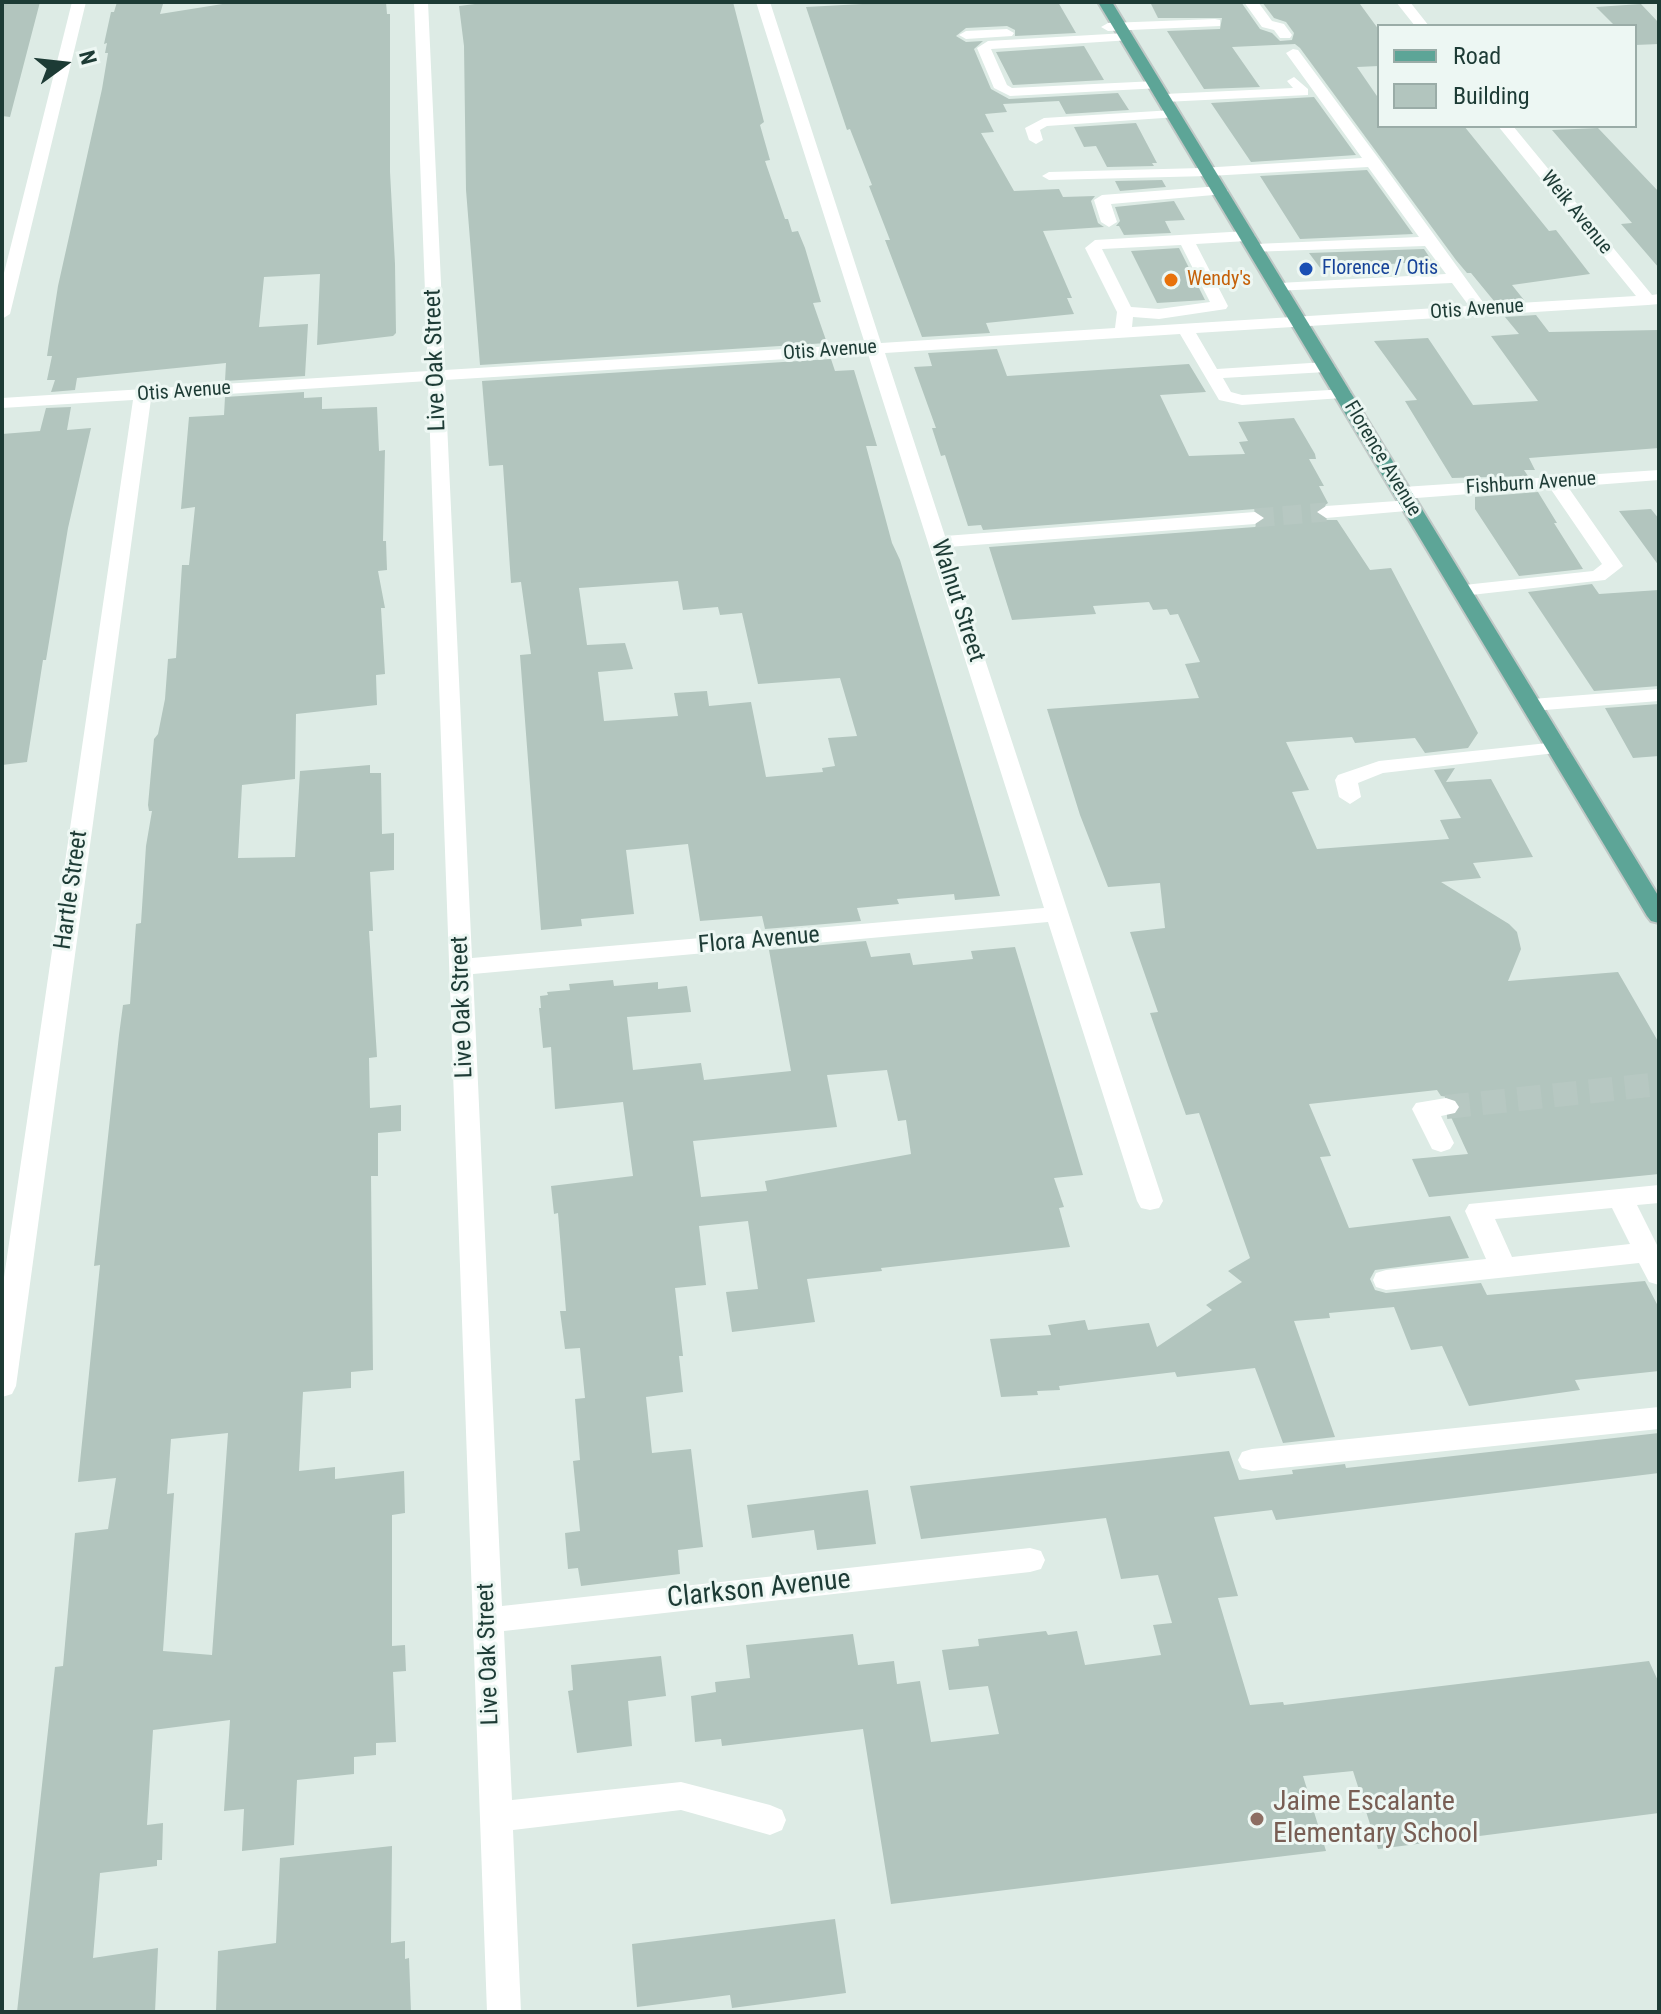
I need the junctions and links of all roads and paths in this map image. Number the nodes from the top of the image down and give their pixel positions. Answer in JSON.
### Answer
{"nodes":[{"id":1,"x":79,"y":2,"type":"edge"},
{"id":2,"x":421,"y":2,"type":"edge"},
{"id":3,"x":763,"y":2,"type":"edge"},
{"id":4,"x":1105,"y":2,"type":"edge"},
{"id":5,"x":1251,"y":2,"type":"edge"},
{"id":6,"x":1403,"y":2,"type":"edge"},
{"id":7,"x":1215,"y":23,"type":"dead end"},
{"id":8,"x":1420,"y":24,"type":"edge"},
{"id":9,"x":1123,"y":32,"type":"junction"},
{"id":10,"x":966,"y":35,"type":"dead end"},
{"id":11,"x":1285,"y":35,"type":"dead end"},
{"id":12,"x":1293,"y":53,"type":"dead end"},
{"id":13,"x":1294,"y":81,"type":"dead end"},
{"id":14,"x":1160,"y":92,"type":"junction"},
{"id":15,"x":1173,"y":114,"type":"junction"},
{"id":16,"x":1507,"y":128,"type":"edge"},
{"id":17,"x":1036,"y":140,"type":"dead end"},
{"id":18,"x":1374,"y":162,"type":"junction"},
{"id":19,"x":1208,"y":171,"type":"junction"},
{"id":20,"x":1049,"y":176,"type":"dead end"},
{"id":21,"x":1220,"y":191,"type":"junction"},
{"id":22,"x":1109,"y":222,"type":"dead end"},
{"id":23,"x":1186,"y":240,"type":"junction"},
{"id":24,"x":1432,"y":241,"type":"junction"},
{"id":25,"x":1251,"y":243,"type":"junction"},
{"id":26,"x":1457,"y":278,"type":"junction"},
{"id":27,"x":1279,"y":288,"type":"junction"},
{"id":28,"x":1654,"y":299,"type":"edge"},
{"id":29,"x":1480,"y":310,"type":"junction"},
{"id":30,"x":1125,"y":312,"type":"junction"},
{"id":31,"x":2,"y":314,"type":"edge"},
{"id":32,"x":1299,"y":321,"type":"junction"},
{"id":33,"x":1185,"y":328,"type":"junction"},
{"id":34,"x":1123,"y":332,"type":"junction"},
{"id":35,"x":875,"y":348,"type":"junction"},
{"id":36,"x":1326,"y":367,"type":"junction"},
{"id":37,"x":1212,"y":374,"type":"junction"},
{"id":38,"x":437,"y":376,"type":"junction"},
{"id":39,"x":1342,"y":393,"type":"junction"},
{"id":40,"x":143,"y":394,"type":"junction"},
{"id":41,"x":2,"y":403,"type":"edge"},
{"id":42,"x":1659,"y":475,"type":"edge"},
{"id":43,"x":1555,"y":482,"type":"junction"},
{"id":44,"x":1407,"y":499,"type":"junction"},
{"id":45,"x":1326,"y":512,"type":"tunnel mouth"},
{"id":46,"x":1255,"y":518,"type":"tunnel mouth"},
{"id":47,"x":937,"y":542,"type":"junction"},
{"id":48,"x":1462,"y":590,"type":"junction"},
{"id":49,"x":1659,"y":695,"type":"edge"},
{"id":50,"x":1532,"y":705,"type":"junction"},
{"id":51,"x":1557,"y":748,"type":"junction"},
{"id":52,"x":1350,"y":797,"type":"dead end"},
{"id":53,"x":1057,"y":914,"type":"junction"},
{"id":54,"x":1659,"y":916,"type":"edge"},
{"id":55,"x":461,"y":967,"type":"junction"},
{"id":56,"x":1446,"y":1107,"type":"dead end"},
{"id":57,"x":1441,"y":1143,"type":"dead end"},
{"id":58,"x":1659,"y":1194,"type":"edge"},
{"id":59,"x":1620,"y":1198,"type":"junction"},
{"id":60,"x":1150,"y":1201,"type":"dead end"},
{"id":61,"x":1653,"y":1263,"type":"edge"},
{"id":62,"x":1503,"y":1267,"type":"junction"},
{"id":63,"x":1386,"y":1280,"type":"dead end"},
{"id":64,"x":2,"y":1386,"type":"edge"},
{"id":65,"x":1659,"y":1418,"type":"edge"},
{"id":66,"x":1252,"y":1460,"type":"dead end"},
{"id":67,"x":1030,"y":1560,"type":"dead end"},
{"id":68,"x":488,"y":1620,"type":"junction"},
{"id":69,"x":495,"y":1817,"type":"junction"},
{"id":70,"x":770,"y":1820,"type":"dead end"},
{"id":71,"x":504,"y":2012,"type":"edge"}],
"edges":[{"from":1,"to":31,"type":"street"},
{"from":2,"to":38,"type":"street","name":"Live Oak Street"},
{"from":3,"to":35,"type":"street","name":"Walnut Street"},
{"from":4,"to":9,"type":"main road","name":"Florence Avenue"},
{"from":5,"to":11,"type":"street"},
{"from":6,"to":8,"type":"street"},
{"from":7,"to":9,"type":"street"},
{"from":9,"to":10,"type":"street"},
{"from":9,"to":14,"type":"main road","name":"Florence Avenue"},
{"from":9,"to":14,"type":"street"},
{"from":12,"to":18,"type":"street"},
{"from":13,"to":14,"type":"street"},
{"from":14,"to":15,"type":"main road","name":"Florence Avenue"},
{"from":15,"to":17,"type":"street"},
{"from":15,"to":19,"type":"main road","name":"Florence Avenue"},
{"from":16,"to":28,"type":"street","name":"Weik Avenue"},
{"from":18,"to":19,"type":"street"},
{"from":18,"to":24,"type":"street"},
{"from":19,"to":20,"type":"street"},
{"from":19,"to":21,"type":"main road","name":"Florence Avenue"},
{"from":21,"to":22,"type":"street"},
{"from":21,"to":25,"type":"main road","name":"Florence Avenue"},
{"from":23,"to":25,"type":"street"},
{"from":23,"to":30,"type":"street"},
{"from":23,"to":30,"type":"street"},
{"from":24,"to":25,"type":"street"},
{"from":24,"to":26,"type":"street"},
{"from":25,"to":27,"type":"main road","name":"Florence Avenue"},
{"from":26,"to":27,"type":"street"},
{"from":26,"to":29,"type":"street"},
{"from":27,"to":32,"type":"main road","name":"Florence Avenue"},
{"from":28,"to":29,"type":"street","name":"Otis Avenue"},
{"from":29,"to":32,"type":"street","name":"Otis Avenue"},
{"from":30,"to":34,"type":"street"},
{"from":32,"to":33,"type":"street","name":"Otis Avenue"},
{"from":32,"to":36,"type":"main road","name":"Florence Avenue"},
{"from":33,"to":34,"type":"street","name":"Otis Avenue"},
{"from":33,"to":37,"type":"street"},
{"from":34,"to":35,"type":"street","name":"Otis Avenue"},
{"from":35,"to":38,"type":"street","name":"Otis Avenue"},
{"from":35,"to":47,"type":"street","name":"Walnut Street"},
{"from":36,"to":37,"type":"street"},
{"from":36,"to":39,"type":"main road","name":"Florence Avenue"},
{"from":37,"to":39,"type":"street"},
{"from":38,"to":40,"type":"street","name":"Otis Avenue"},
{"from":38,"to":55,"type":"street","name":"Live Oak Street"},
{"from":39,"to":44,"type":"main road","name":"Florence Avenue"},
{"from":40,"to":41,"type":"street","name":"Otis Avenue"},
{"from":40,"to":64,"type":"street","name":"Hartle Street"},
{"from":42,"to":43,"type":"street","name":"Fishburn Avenue"},
{"from":43,"to":44,"type":"street","name":"Fishburn Avenue"},
{"from":43,"to":48,"type":"street"},
{"from":44,"to":45,"type":"street","name":"Fishburn Avenue"},
{"from":44,"to":48,"type":"main road","name":"Florence Avenue"},
{"from":46,"to":47,"type":"street"},
{"from":47,"to":53,"type":"street","name":"Walnut Street"},
{"from":48,"to":50,"type":"main road","name":"Florence Avenue"},
{"from":49,"to":50,"type":"street"},
{"from":50,"to":51,"type":"main road","name":"Florence Avenue"},
{"from":51,"to":52,"type":"street"},
{"from":51,"to":54,"type":"main road","name":"Florence Avenue"},
{"from":53,"to":55,"type":"street","name":"Flora Avenue"},
{"from":53,"to":60,"type":"street","name":"Walnut Street"},
{"from":55,"to":68,"type":"street","name":"Live Oak Street"},
{"from":56,"to":57,"type":"street"},
{"from":58,"to":59,"type":"street"},
{"from":59,"to":61,"type":"street"},
{"from":59,"to":62,"type":"street"},
{"from":61,"to":62,"type":"street"},
{"from":62,"to":63,"type":"street"},
{"from":65,"to":66,"type":"street"},
{"from":67,"to":68,"type":"street","name":"Clarkson Avenue"},
{"from":68,"to":69,"type":"street","name":"Live Oak Street"},
{"from":69,"to":70,"type":"street"},
{"from":69,"to":71,"type":"street","name":"Live Oak Street"}]}
